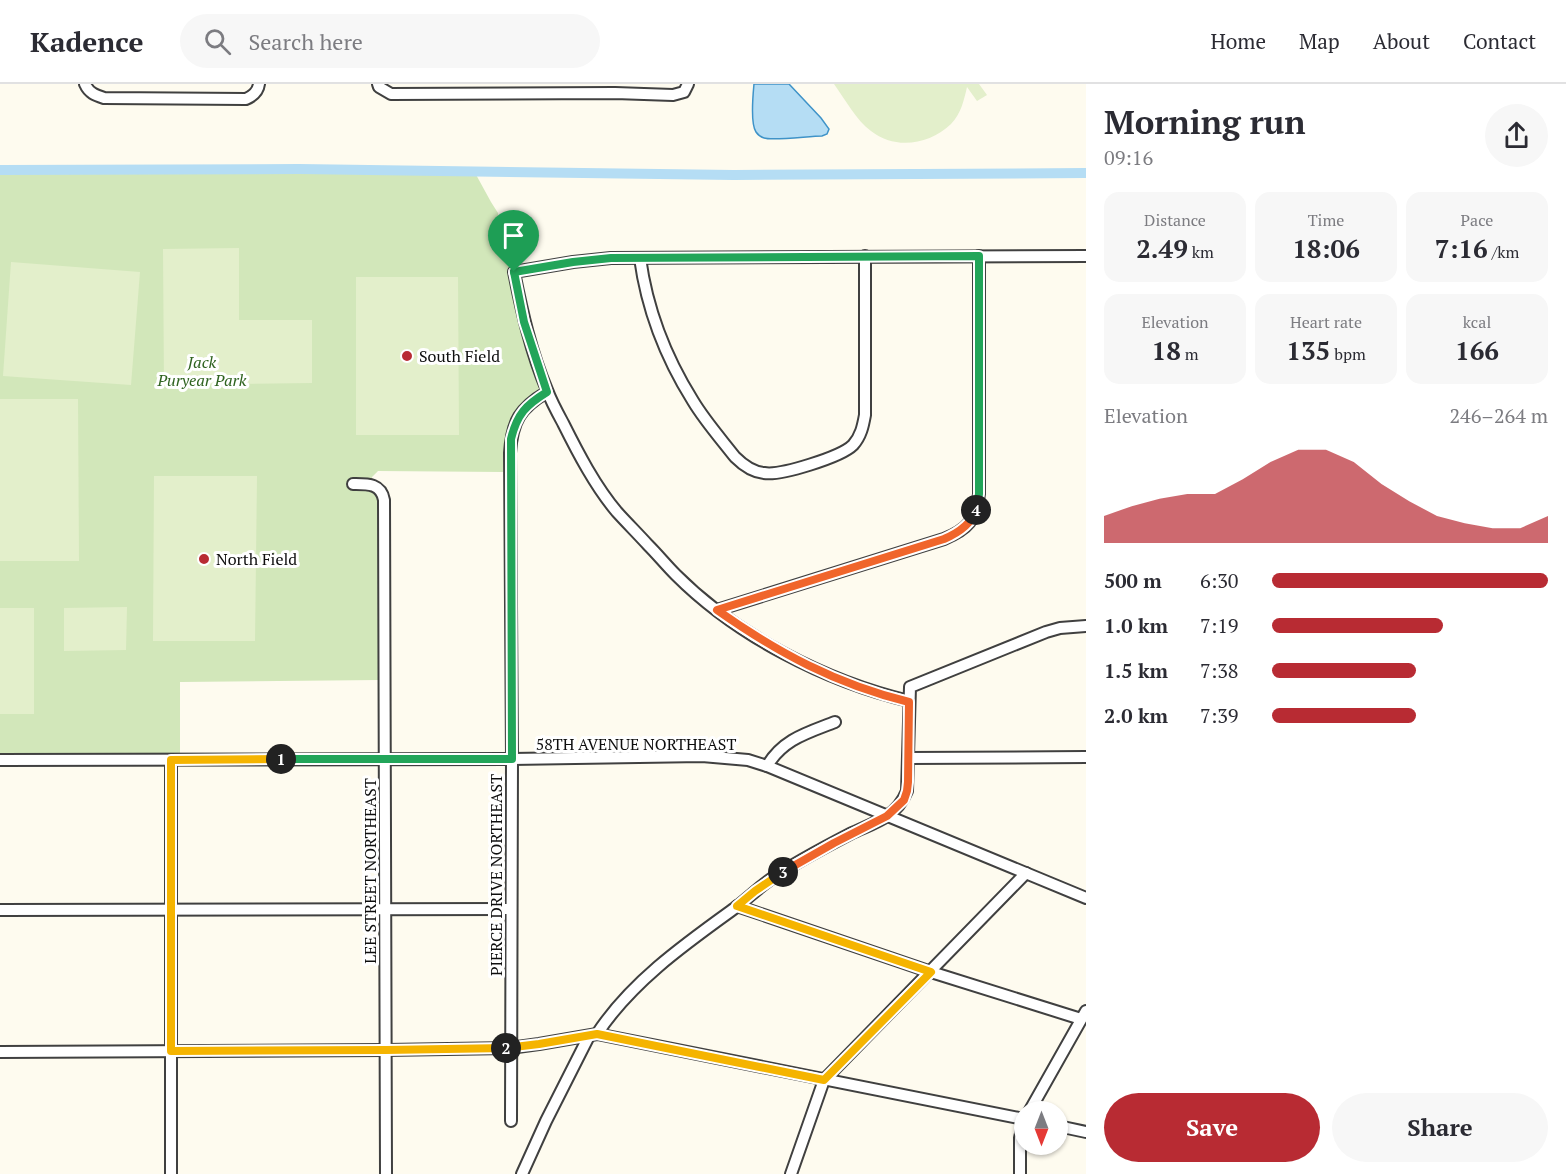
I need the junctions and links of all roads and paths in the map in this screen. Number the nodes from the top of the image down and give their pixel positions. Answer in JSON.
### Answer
{"nodes":[{"id":1,"x":85,"y":84,"type":"edge"},
{"id":2,"x":260,"y":84,"type":"edge"},
{"id":3,"x":688,"y":84,"type":"edge"},
{"id":4,"x":379,"y":86,"type":"edge"},
{"id":5,"x":617,"y":87,"type":"edge"},
{"id":6,"x":865,"y":256,"type":"junction"},
{"id":7,"x":979,"y":256,"type":"junction"},
{"id":8,"x":1086,"y":256,"type":"edge"},
{"id":9,"x":640,"y":258,"type":"junction"},
{"id":10,"x":547,"y":392,"type":"junction"},
{"id":11,"x":353,"y":484,"type":"dead end"},
{"id":12,"x":717,"y":610,"type":"junction"},
{"id":13,"x":1086,"y":626,"type":"edge"},
{"id":14,"x":909,"y":702,"type":"junction"},
{"id":15,"x":829,"y":738,"type":"dead end"},
{"id":16,"x":1086,"y":757,"type":"edge"},
{"id":17,"x":908,"y":758,"type":"junction"},
{"id":18,"x":384,"y":759,"type":"junction"},
{"id":19,"x":512,"y":759,"type":"junction"},
{"id":20,"x":0,"y":760,"type":"edge"},
{"id":21,"x":171,"y":760,"type":"junction"},
{"id":22,"x":767,"y":766,"type":"junction"},
{"id":23,"x":887,"y":816,"type":"junction"},
{"id":24,"x":1026,"y":873,"type":"junction"},
{"id":25,"x":1086,"y":898,"type":"edge"},
{"id":26,"x":737,"y":906,"type":"junction"},
{"id":27,"x":170,"y":909,"type":"junction"},
{"id":28,"x":386,"y":909,"type":"junction"},
{"id":29,"x":510,"y":909,"type":"junction"},
{"id":30,"x":0,"y":910,"type":"edge"},
{"id":31,"x":931,"y":972,"type":"junction"},
{"id":32,"x":1084,"y":1015,"type":"edge"},
{"id":33,"x":593,"y":1035,"type":"junction"},
{"id":34,"x":510,"y":1048,"type":"junction"},
{"id":35,"x":386,"y":1050,"type":"junction"},
{"id":36,"x":171,"y":1051,"type":"junction"},
{"id":37,"x":0,"y":1052,"type":"edge"},
{"id":38,"x":824,"y":1080,"type":"junction"},
{"id":39,"x":1035,"y":1101,"type":"edge"},
{"id":40,"x":1014,"y":1118,"type":"edge"},
{"id":41,"x":511,"y":1121,"type":"dead end"},
{"id":42,"x":1068,"y":1128,"type":"edge"},
{"id":43,"x":1086,"y":1132,"type":"edge"},
{"id":44,"x":1020,"y":1155,"type":"edge"},
{"id":45,"x":171,"y":1174,"type":"edge"},
{"id":46,"x":386,"y":1174,"type":"edge"},
{"id":47,"x":522,"y":1174,"type":"edge"},
{"id":48,"x":791,"y":1174,"type":"edge"},
{"id":49,"x":1020,"y":1174,"type":"edge"}],
"edges":[{"from":1,"to":2,"type":"street"},
{"from":3,"to":5,"type":"street"},
{"from":4,"to":5,"type":"street"},
{"from":6,"to":7,"type":"street"},
{"from":6,"to":9,"type":"street"},
{"from":6,"to":9,"type":"street"},
{"from":7,"to":8,"type":"street"},
{"from":7,"to":12,"type":"street"},
{"from":9,"to":10,"type":"street"},
{"from":10,"to":12,"type":"street"},
{"from":10,"to":19,"type":"street","name":"PIERCE DRIVE NORTHEAST"},
{"from":11,"to":18,"type":"street","name":"LEE STREET NORTHEAST"},
{"from":12,"to":14,"type":"street"},
{"from":13,"to":14,"type":"street"},
{"from":14,"to":17,"type":"street"},
{"from":15,"to":22,"type":"street"},
{"from":16,"to":17,"type":"street"},
{"from":17,"to":23,"type":"street"},
{"from":18,"to":19,"type":"street","name":"58TH AVENUE NORTHEAST"},
{"from":18,"to":21,"type":"street","name":"58TH AVENUE NORTHEAST"},
{"from":18,"to":28,"type":"street","name":"LEE STREET NORTHEAST"},
{"from":19,"to":22,"type":"street","name":"58TH AVENUE NORTHEAST"},
{"from":19,"to":29,"type":"street","name":"PIERCE DRIVE NORTHEAST"},
{"from":20,"to":21,"type":"street","name":"58TH AVENUE NORTHEAST"},
{"from":21,"to":27,"type":"street"},
{"from":22,"to":23,"type":"street","name":"58TH AVENUE NORTHEAST"},
{"from":23,"to":24,"type":"street","name":"58TH AVENUE NORTHEAST"},
{"from":23,"to":26,"type":"street"},
{"from":24,"to":25,"type":"street","name":"58TH AVENUE NORTHEAST"},
{"from":24,"to":31,"type":"street"},
{"from":26,"to":31,"type":"street"},
{"from":26,"to":33,"type":"street"},
{"from":27,"to":28,"type":"street"},
{"from":27,"to":30,"type":"street"},
{"from":27,"to":36,"type":"street"},
{"from":28,"to":29,"type":"street"},
{"from":28,"to":35,"type":"street","name":"LEE STREET NORTHEAST"},
{"from":29,"to":34,"type":"street","name":"PIERCE DRIVE NORTHEAST"},
{"from":31,"to":32,"type":"street"},
{"from":31,"to":38,"type":"street"},
{"from":32,"to":39,"type":"street"},
{"from":33,"to":34,"type":"street"},
{"from":33,"to":38,"type":"street"},
{"from":33,"to":47,"type":"street"},
{"from":34,"to":35,"type":"street"},
{"from":34,"to":41,"type":"street","name":"PIERCE DRIVE NORTHEAST"},
{"from":35,"to":36,"type":"street"},
{"from":35,"to":46,"type":"street","name":"LEE STREET NORTHEAST"},
{"from":36,"to":37,"type":"street"},
{"from":36,"to":45,"type":"street"},
{"from":38,"to":40,"type":"street"},
{"from":38,"to":48,"type":"street"},
{"from":42,"to":43,"type":"street"},
{"from":44,"to":49,"type":"street"}]}
